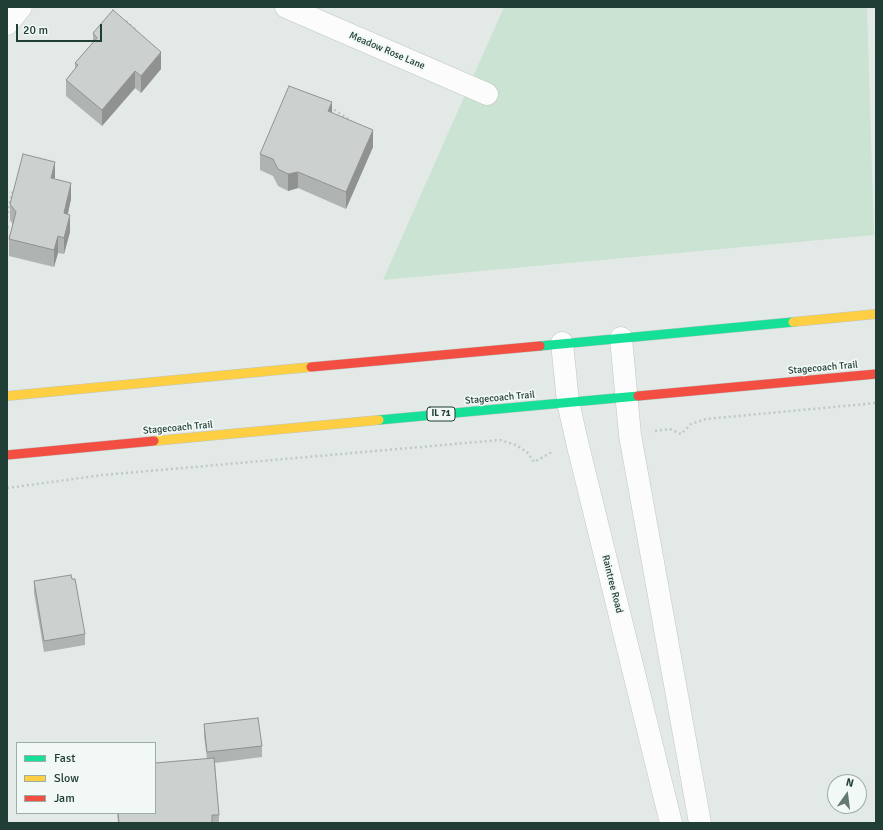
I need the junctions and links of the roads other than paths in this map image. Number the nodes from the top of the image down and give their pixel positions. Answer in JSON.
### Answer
{"nodes":[{"id":1,"x":21,"y":7,"type":"edge"},
{"id":2,"x":286,"y":7,"type":"edge"},
{"id":3,"x":7,"y":24,"type":"edge"},
{"id":4,"x":487,"y":94,"type":"dead end"},
{"id":5,"x":876,"y":314,"type":"edge"},
{"id":6,"x":621,"y":338,"type":"junction"},
{"id":7,"x":562,"y":343,"type":"junction"},
{"id":8,"x":876,"y":374,"type":"edge"},
{"id":9,"x":7,"y":396,"type":"edge"},
{"id":10,"x":627,"y":397,"type":"junction"},
{"id":11,"x":568,"y":402,"type":"junction"},
{"id":12,"x":7,"y":456,"type":"edge"},
{"id":13,"x":671,"y":823,"type":"edge"},
{"id":14,"x":700,"y":823,"type":"edge"}],
"edges":[{"from":1,"to":3,"type":"street"},
{"from":2,"to":4,"type":"street","name":"Meadow Rose Lane"},
{"from":5,"to":6,"type":"main road"},
{"from":6,"to":7,"type":"main road"},
{"from":6,"to":10,"type":"street"},
{"from":7,"to":9,"type":"main road"},
{"from":7,"to":11,"type":"street","name":"Raintree Road"},
{"from":8,"to":10,"type":"main road","name":"Stagecoach Trail","number":"IL 71"},
{"from":10,"to":11,"type":"main road","name":"Stagecoach Trail","number":"IL 71"},
{"from":10,"to":14,"type":"street"},
{"from":11,"to":12,"type":"main road","name":"Stagecoach Trail","number":"IL 71"},
{"from":11,"to":13,"type":"street","name":"Raintree Road"}]}
